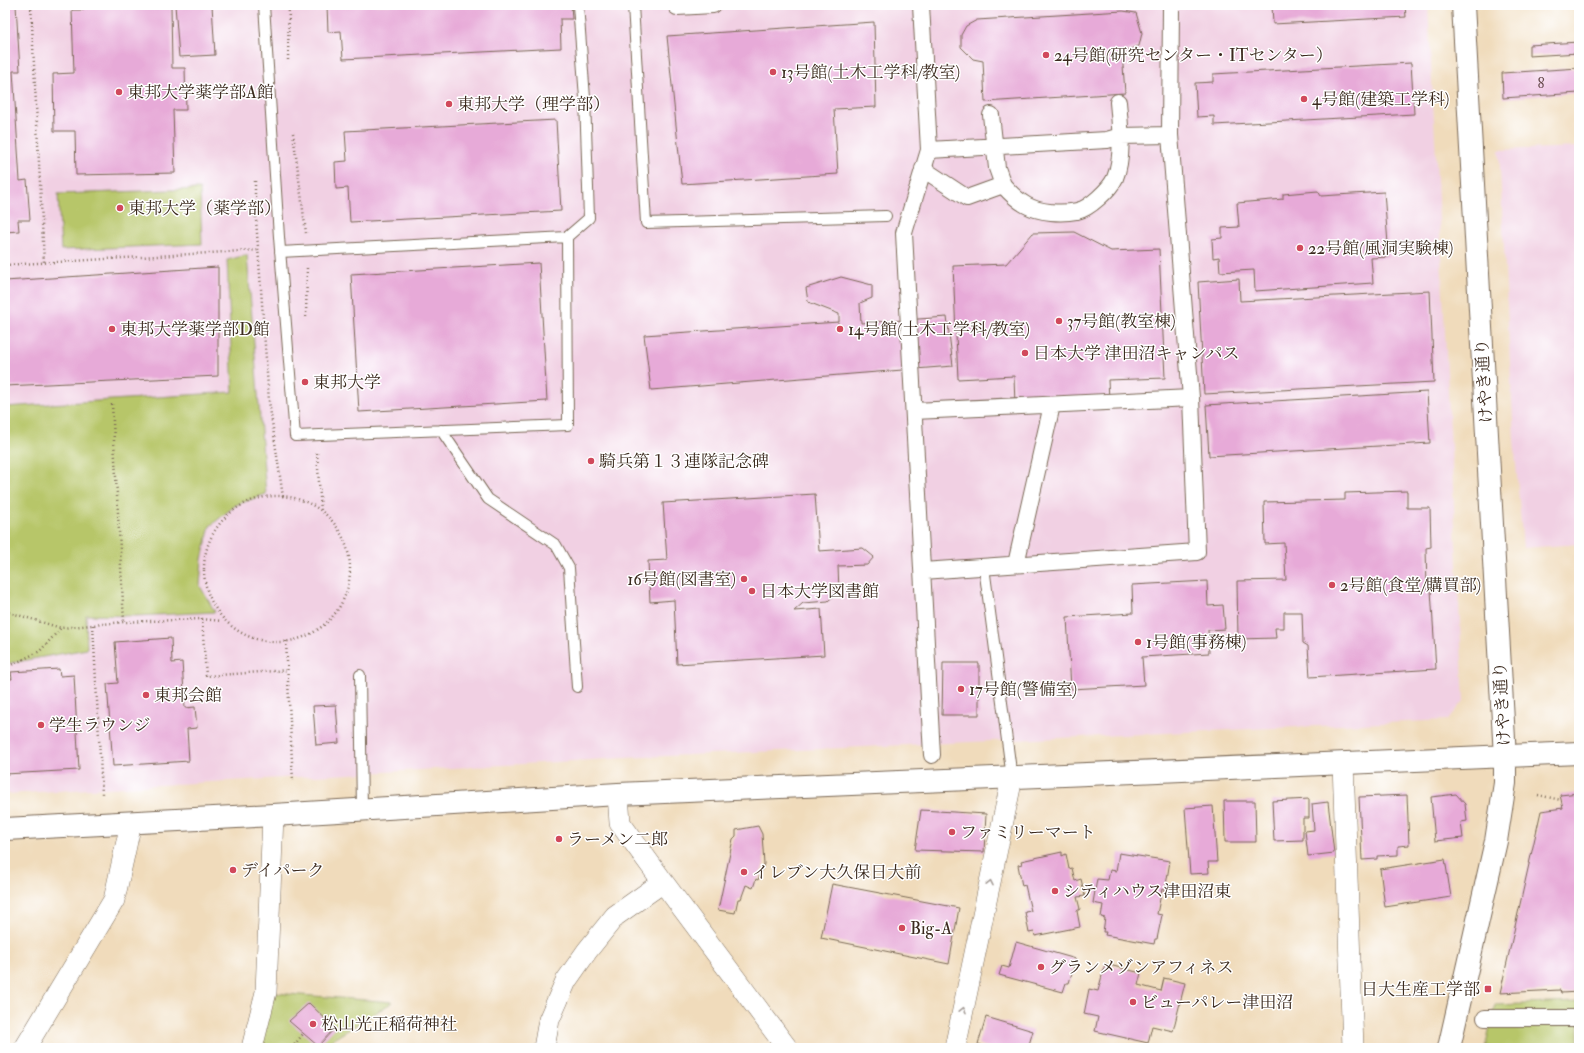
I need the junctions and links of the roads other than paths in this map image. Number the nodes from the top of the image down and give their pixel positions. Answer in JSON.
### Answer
{"nodes":[{"id":1,"x":264,"y":5,"type":"edge"},
{"id":2,"x":578,"y":5,"type":"edge"},
{"id":3,"x":633,"y":5,"type":"edge"},
{"id":4,"x":713,"y":5,"type":"edge"},
{"id":5,"x":921,"y":5,"type":"edge"},
{"id":6,"x":1171,"y":5,"type":"edge"},
{"id":7,"x":1463,"y":5,"type":"edge"},
{"id":8,"x":677,"y":7,"type":"dead end"},
{"id":9,"x":1118,"y":102,"type":"dead end"},
{"id":10,"x":992,"y":115,"type":"dead end"},
{"id":11,"x":1170,"y":135,"type":"junction"},
{"id":12,"x":1121,"y":136,"type":"junction"},
{"id":13,"x":929,"y":150,"type":"junction"},
{"id":14,"x":923,"y":169,"type":"junction"},
{"id":15,"x":1003,"y":185,"type":"junction"},
{"id":16,"x":886,"y":216,"type":"dead end"},
{"id":17,"x":567,"y":237,"type":"junction"},
{"id":18,"x":280,"y":252,"type":"junction"},
{"id":19,"x":1190,"y":398,"type":"junction"},
{"id":20,"x":1052,"y":405,"type":"junction"},
{"id":21,"x":914,"y":411,"type":"junction"},
{"id":22,"x":441,"y":430,"type":"junction"},
{"id":23,"x":1016,"y":564,"type":"junction"},
{"id":24,"x":984,"y":567,"type":"junction"},
{"id":25,"x":923,"y":571,"type":"junction"},
{"id":26,"x":360,"y":675,"type":"dead end"},
{"id":27,"x":577,"y":688,"type":"dead end"},
{"id":28,"x":1579,"y":753,"type":"edge"},
{"id":29,"x":932,"y":755,"type":"dead end"},
{"id":30,"x":1505,"y":757,"type":"junction"},
{"id":31,"x":1343,"y":763,"type":"junction"},
{"id":32,"x":1012,"y":778,"type":"junction"},
{"id":33,"x":618,"y":794,"type":"junction"},
{"id":34,"x":362,"y":810,"type":"junction"},
{"id":35,"x":273,"y":815,"type":"junction"},
{"id":36,"x":131,"y":823,"type":"junction"},
{"id":37,"x":5,"y":829,"type":"edge"},
{"id":38,"x":663,"y":882,"type":"junction"},
{"id":39,"x":1485,"y":1018,"type":"dead end"},
{"id":40,"x":1579,"y":1018,"type":"edge"},
{"id":41,"x":25,"y":1048,"type":"edge"},
{"id":42,"x":252,"y":1048,"type":"edge"},
{"id":43,"x":544,"y":1048,"type":"edge"},
{"id":44,"x":787,"y":1048,"type":"edge"},
{"id":45,"x":956,"y":1048,"type":"edge"},
{"id":46,"x":1353,"y":1048,"type":"edge"},
{"id":47,"x":1449,"y":1048,"type":"edge"}],
"edges":[{"from":1,"to":18,"type":"lane"},
{"from":2,"to":17,"type":"lane"},
{"from":3,"to":16,"type":"lane"},
{"from":4,"to":8,"type":"street"},
{"from":5,"to":13,"type":"street"},
{"from":6,"to":11,"type":"street"},
{"from":7,"to":30,"type":"street","name":"けやき通り"},
{"from":9,"to":12,"type":"street"},
{"from":10,"to":15,"type":"street"},
{"from":11,"to":12,"type":"street"},
{"from":11,"to":19,"type":"street"},
{"from":12,"to":13,"type":"street"},
{"from":12,"to":15,"type":"street"},
{"from":13,"to":14,"type":"street"},
{"from":14,"to":15,"type":"street"},
{"from":14,"to":21,"type":"street"},
{"from":17,"to":18,"type":"lane"},
{"from":17,"to":22,"type":"lane"},
{"from":18,"to":22,"type":"lane"},
{"from":19,"to":20,"type":"street"},
{"from":19,"to":23,"type":"street"},
{"from":20,"to":21,"type":"street"},
{"from":20,"to":23,"type":"street"},
{"from":21,"to":25,"type":"street"},
{"from":22,"to":27,"type":"lane"},
{"from":23,"to":24,"type":"street"},
{"from":24,"to":25,"type":"street"},
{"from":24,"to":32,"type":"lane"},
{"from":25,"to":29,"type":"street"},
{"from":26,"to":34,"type":"lane"},
{"from":28,"to":30,"type":"street"},
{"from":30,"to":31,"type":"street"},
{"from":30,"to":47,"type":"street","name":"けやき通り"},
{"from":31,"to":32,"type":"street"},
{"from":31,"to":46,"type":"street"},
{"from":32,"to":33,"type":"street"},
{"from":45,"to":32,"type":"street","one_way":true},
{"from":33,"to":34,"type":"street"},
{"from":33,"to":38,"type":"street"},
{"from":34,"to":35,"type":"street"},
{"from":35,"to":36,"type":"street"},
{"from":35,"to":42,"type":"street"},
{"from":36,"to":37,"type":"street"},
{"from":36,"to":41,"type":"street"},
{"from":38,"to":43,"type":"street"},
{"from":38,"to":44,"type":"street"},
{"from":39,"to":40,"type":"street"}]}
